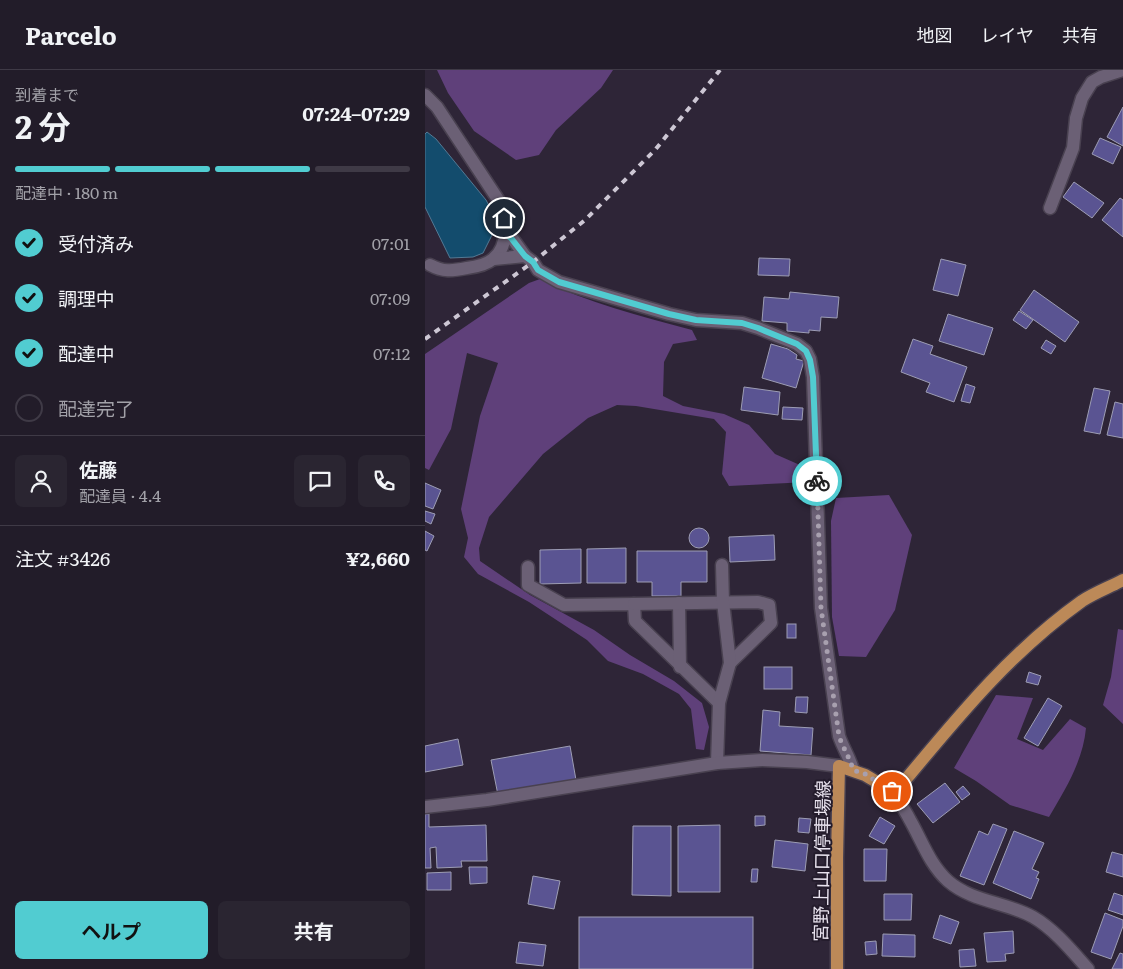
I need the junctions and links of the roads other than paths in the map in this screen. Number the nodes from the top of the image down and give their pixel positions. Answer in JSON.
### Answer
{"nodes":[{"id":1,"x":1123,"y":70,"type":"edge"},
{"id":2,"x":425,"y":95,"type":"edge"},
{"id":3,"x":1050,"y":208,"type":"dead end"},
{"id":4,"x":505,"y":234,"type":"junction"},
{"id":5,"x":525,"y":256,"type":"junction"},
{"id":6,"x":494,"y":259,"type":"junction"},
{"id":7,"x":429,"y":265,"type":"dead end"},
{"id":8,"x":722,"y":565,"type":"dead end"},
{"id":9,"x":528,"y":566,"type":"dead end"},
{"id":10,"x":1123,"y":580,"type":"edge"},
{"id":11,"x":723,"y":602,"type":"junction"},
{"id":12,"x":679,"y":603,"type":"junction"},
{"id":13,"x":634,"y":604,"type":"junction"},
{"id":14,"x":730,"y":663,"type":"junction"},
{"id":15,"x":681,"y":667,"type":"junction"},
{"id":16,"x":719,"y":703,"type":"junction"},
{"id":17,"x":717,"y":763,"type":"junction"},
{"id":18,"x":839,"y":766,"type":"junction"},
{"id":19,"x":853,"y":770,"type":"junction"},
{"id":20,"x":892,"y":791,"type":"junction"},
{"id":21,"x":425,"y":807,"type":"edge"},
{"id":22,"x":837,"y":969,"type":"edge"},
{"id":23,"x":1089,"y":969,"type":"edge"}],
"edges":[{"from":1,"to":3,"type":"street"},
{"from":2,"to":4,"type":"street"},
{"from":4,"to":5,"type":"street"},
{"from":4,"to":6,"type":"street"},
{"from":5,"to":6,"type":"street"},
{"from":5,"to":19,"type":"street"},
{"from":6,"to":7,"type":"street"},
{"from":8,"to":11,"type":"street"},
{"from":9,"to":13,"type":"street"},
{"from":10,"to":20,"type":"main road"},
{"from":11,"to":12,"type":"street"},
{"from":11,"to":14,"type":"street"},
{"from":11,"to":14,"type":"street"},
{"from":12,"to":13,"type":"street"},
{"from":12,"to":15,"type":"street"},
{"from":13,"to":15,"type":"street"},
{"from":14,"to":16,"type":"street"},
{"from":15,"to":16,"type":"street"},
{"from":16,"to":17,"type":"street"},
{"from":17,"to":18,"type":"street"},
{"from":17,"to":21,"type":"street"},
{"from":18,"to":19,"type":"main road","name":"宮野上山口停車場線"},
{"from":18,"to":22,"type":"main road","name":"宮野上山口停車場線"},
{"from":19,"to":20,"type":"main road","name":"宮野上山口停車場線"},
{"from":20,"to":23,"type":"street"}]}
